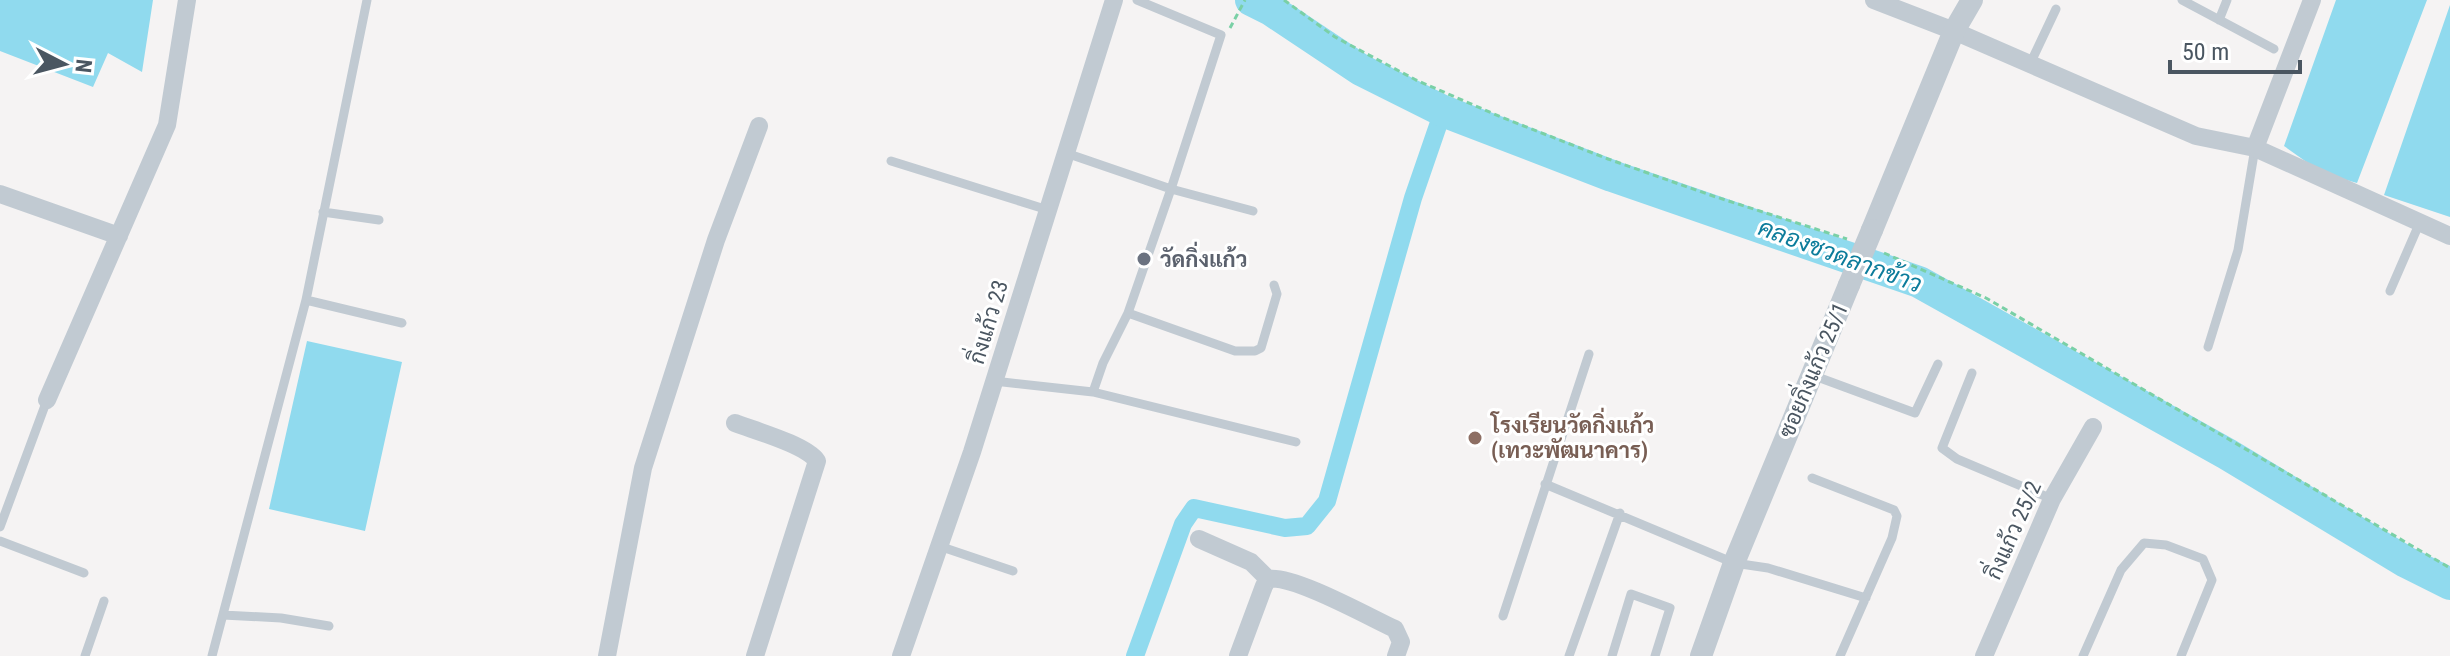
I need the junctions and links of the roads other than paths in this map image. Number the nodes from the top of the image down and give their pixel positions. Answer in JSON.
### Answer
{"nodes":[{"id":1,"x":187,"y":0,"type":"edge"},
{"id":2,"x":367,"y":0,"type":"edge"},
{"id":3,"x":1114,"y":0,"type":"edge"},
{"id":4,"x":1137,"y":0,"type":"edge"},
{"id":5,"x":1874,"y":0,"type":"edge"},
{"id":6,"x":1972,"y":0,"type":"edge"},
{"id":7,"x":2182,"y":0,"type":"edge"},
{"id":8,"x":2227,"y":0,"type":"edge"},
{"id":9,"x":2312,"y":0,"type":"edge"},
{"id":10,"x":2056,"y":9,"type":"dead end"},
{"id":11,"x":2219,"y":20,"type":"junction"},
{"id":12,"x":1954,"y":31,"type":"junction"},
{"id":13,"x":2274,"y":49,"type":"dead end"},
{"id":14,"x":2030,"y":64,"type":"junction"},
{"id":15,"x":759,"y":126,"type":"dead end"},
{"id":16,"x":2255,"y":148,"type":"junction"},
{"id":17,"x":1066,"y":152,"type":"junction"},
{"id":18,"x":891,"y":161,"type":"dead end"},
{"id":19,"x":1171,"y":189,"type":"junction"},
{"id":20,"x":0,"y":194,"type":"edge"},
{"id":21,"x":1048,"y":210,"type":"junction"},
{"id":22,"x":1253,"y":211,"type":"dead end"},
{"id":23,"x":323,"y":212,"type":"junction"},
{"id":24,"x":379,"y":220,"type":"dead end"},
{"id":25,"x":2420,"y":222,"type":"junction"},
{"id":26,"x":119,"y":236,"type":"junction"},
{"id":27,"x":2450,"y":236,"type":"edge"},
{"id":28,"x":1274,"y":285,"type":"dead end"},
{"id":29,"x":2390,"y":291,"type":"dead end"},
{"id":30,"x":306,"y":300,"type":"junction"},
{"id":31,"x":1128,"y":313,"type":"junction"},
{"id":32,"x":402,"y":323,"type":"dead end"},
{"id":33,"x":2208,"y":347,"type":"dead end"},
{"id":34,"x":1589,"y":354,"type":"dead end"},
{"id":35,"x":1938,"y":364,"type":"dead end"},
{"id":36,"x":1972,"y":373,"type":"dead end"},
{"id":37,"x":1812,"y":375,"type":"junction"},
{"id":38,"x":994,"y":381,"type":"junction"},
{"id":39,"x":1093,"y":392,"type":"junction"},
{"id":40,"x":47,"y":400,"type":"joint"},
{"id":41,"x":735,"y":423,"type":"dead end"},
{"id":42,"x":2093,"y":427,"type":"dead end"},
{"id":43,"x":1296,"y":442,"type":"dead end"},
{"id":44,"x":1812,"y":478,"type":"dead end"},
{"id":45,"x":1545,"y":484,"type":"junction"},
{"id":46,"x":2052,"y":499,"type":"junction"},
{"id":47,"x":1620,"y":513,"type":"junction"},
{"id":48,"x":0,"y":527,"type":"edge"},
{"id":49,"x":1199,"y":539,"type":"dead end"},
{"id":50,"x":0,"y":541,"type":"edge"},
{"id":51,"x":939,"y":546,"type":"junction"},
{"id":52,"x":1734,"y":563,"type":"junction"},
{"id":53,"x":1013,"y":571,"type":"dead end"},
{"id":54,"x":84,"y":573,"type":"dead end"},
{"id":55,"x":1268,"y":579,"type":"junction"},
{"id":56,"x":1866,"y":598,"type":"junction"},
{"id":57,"x":104,"y":601,"type":"dead end"},
{"id":58,"x":223,"y":615,"type":"junction"},
{"id":59,"x":1503,"y":616,"type":"dead end"},
{"id":60,"x":329,"y":626,"type":"dead end"},
{"id":61,"x":1707,"y":654,"type":"edge"},
{"id":62,"x":85,"y":656,"type":"edge"},
{"id":63,"x":212,"y":656,"type":"edge"},
{"id":64,"x":607,"y":656,"type":"edge"},
{"id":65,"x":755,"y":656,"type":"edge"},
{"id":66,"x":901,"y":656,"type":"edge"},
{"id":67,"x":1238,"y":656,"type":"edge"},
{"id":68,"x":1396,"y":656,"type":"edge"},
{"id":69,"x":1569,"y":656,"type":"edge"},
{"id":70,"x":1612,"y":656,"type":"edge"},
{"id":71,"x":1655,"y":656,"type":"edge"},
{"id":72,"x":1840,"y":656,"type":"edge"},
{"id":73,"x":1984,"y":656,"type":"edge"},
{"id":74,"x":2083,"y":656,"type":"edge"},
{"id":75,"x":2181,"y":656,"type":"edge"}],
"edges":[{"from":1,"to":26,"type":"street"},
{"from":2,"to":23,"type":"lane"},
{"from":3,"to":17,"type":"street","name":"กิ่งแก้ว 23"},
{"from":4,"to":19,"type":"lane"},
{"from":5,"to":12,"type":"street"},
{"from":6,"to":12,"type":"street","name":"ซอยกิ่งแก้ว 25/1"},
{"from":7,"to":11,"type":"lane"},
{"from":8,"to":11,"type":"lane"},
{"from":9,"to":16,"type":"street"},
{"from":10,"to":14,"type":"lane"},
{"from":11,"to":13,"type":"lane"},
{"from":12,"to":14,"type":"street"},
{"from":12,"to":37,"type":"street","name":"ซอยกิ่งแก้ว 25/1","bridge":true},
{"from":14,"to":16,"type":"street"},
{"from":15,"to":64,"type":"street"},
{"from":16,"to":25,"type":"street"},
{"from":16,"to":33,"type":"lane"},
{"from":17,"to":19,"type":"lane"},
{"from":17,"to":21,"type":"street","name":"กิ่งแก้ว 23"},
{"from":18,"to":21,"type":"lane"},
{"from":19,"to":22,"type":"lane"},
{"from":19,"to":31,"type":"lane"},
{"from":20,"to":26,"type":"street"},
{"from":21,"to":38,"type":"street","name":"กิ่งแก้ว 23"},
{"from":23,"to":24,"type":"lane"},
{"from":23,"to":30,"type":"lane"},
{"from":25,"to":27,"type":"street"},
{"from":25,"to":29,"type":"lane"},
{"from":26,"to":40,"type":"street"},
{"from":28,"to":31,"type":"lane"},
{"from":30,"to":32,"type":"lane"},
{"from":30,"to":58,"type":"lane"},
{"from":31,"to":39,"type":"lane"},
{"from":34,"to":45,"type":"lane"},
{"from":35,"to":37,"type":"lane"},
{"from":36,"to":46,"type":"lane"},
{"from":37,"to":52,"type":"street","name":"ซอยกิ่งแก้ว 25/1"},
{"from":38,"to":39,"type":"lane"},
{"from":38,"to":51,"type":"street","name":"กิ่งแก้ว 23"},
{"from":39,"to":43,"type":"lane"},
{"from":40,"to":48,"type":"lane"},
{"from":41,"to":65,"type":"street"},
{"from":42,"to":46,"type":"street","name":"กิ่งแก้ว 25/2"},
{"from":44,"to":56,"type":"lane"},
{"from":45,"to":47,"type":"lane"},
{"from":45,"to":59,"type":"lane"},
{"from":46,"to":73,"type":"street","name":"กิ่งแก้ว 25/2"},
{"from":47,"to":52,"type":"lane"},
{"from":47,"to":69,"type":"lane"},
{"from":49,"to":55,"type":"street"},
{"from":50,"to":54,"type":"lane"},
{"from":51,"to":53,"type":"lane"},
{"from":51,"to":66,"type":"street","name":"กิ่งแก้ว 23"},
{"from":52,"to":56,"type":"lane"},
{"from":52,"to":61,"type":"street","name":"ซอยกิ่งแก้ว 25/1"},
{"from":55,"to":67,"type":"street"},
{"from":55,"to":68,"type":"street"},
{"from":56,"to":72,"type":"lane"},
{"from":57,"to":62,"type":"lane"},
{"from":58,"to":60,"type":"lane"},
{"from":58,"to":63,"type":"lane"},
{"from":70,"to":71,"type":"lane"},
{"from":74,"to":75,"type":"lane"}]}
